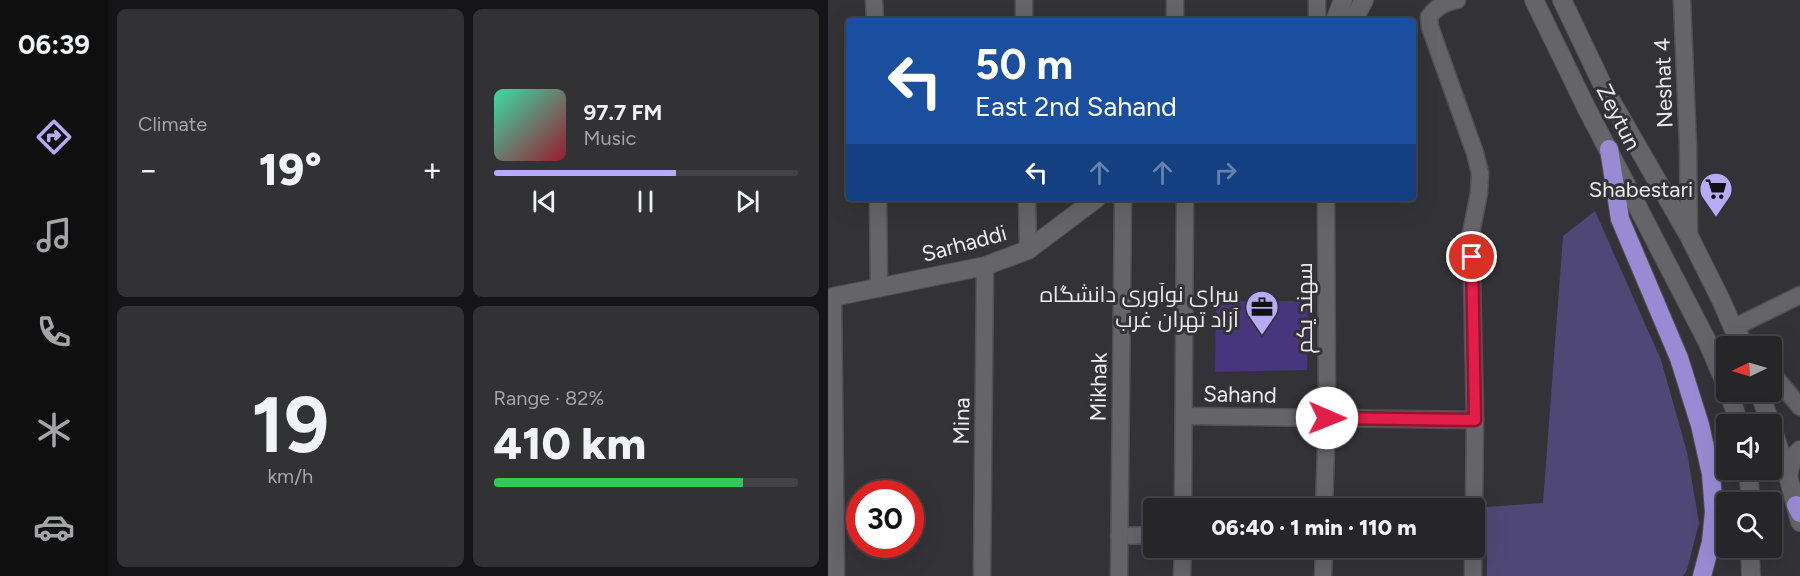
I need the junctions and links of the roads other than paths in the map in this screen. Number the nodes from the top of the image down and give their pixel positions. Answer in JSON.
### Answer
{"nodes":[{"id":1,"x":874,"y":0,"type":"edge"},
{"id":2,"x":1024,"y":0,"type":"edge"},
{"id":3,"x":1175,"y":0,"type":"edge"},
{"id":4,"x":1317,"y":0,"type":"edge"},
{"id":5,"x":1343,"y":0,"type":"edge"},
{"id":6,"x":1364,"y":0,"type":"edge"},
{"id":7,"x":1457,"y":0,"type":"edge"},
{"id":8,"x":1534,"y":0,"type":"edge"},
{"id":9,"x":1562,"y":0,"type":"edge"},
{"id":10,"x":1682,"y":0,"type":"edge"},
{"id":11,"x":874,"y":18,"type":"edge"},
{"id":12,"x":1024,"y":18,"type":"edge"},
{"id":13,"x":1175,"y":18,"type":"edge"},
{"id":14,"x":1317,"y":18,"type":"edge"},
{"id":15,"x":1336,"y":18,"type":"edge"},
{"id":16,"x":1355,"y":18,"type":"edge"},
{"id":17,"x":1609,"y":149,"type":"junction"},
{"id":18,"x":878,"y":201,"type":"edge"},
{"id":19,"x":1027,"y":201,"type":"edge"},
{"id":20,"x":1093,"y":201,"type":"edge"},
{"id":21,"x":1123,"y":201,"type":"edge"},
{"id":22,"x":1185,"y":201,"type":"edge"},
{"id":23,"x":1326,"y":201,"type":"edge"},
{"id":24,"x":1689,"y":236,"type":"junction"},
{"id":25,"x":1028,"y":250,"type":"junction"},
{"id":26,"x":985,"y":266,"type":"junction"},
{"id":27,"x":879,"y":288,"type":"junction"},
{"id":28,"x":1800,"y":295,"type":"edge"},
{"id":29,"x":830,"y":298,"type":"edge"},
{"id":30,"x":1733,"y":328,"type":"junction"},
{"id":31,"x":1737,"y":336,"type":"edge"},
{"id":32,"x":1740,"y":336,"type":"edge"},
{"id":33,"x":1716,"y":360,"type":"edge"},
{"id":34,"x":1782,"y":385,"type":"edge"},
{"id":35,"x":1800,"y":407,"type":"edge"},
{"id":36,"x":1185,"y":416,"type":"junction"},
{"id":37,"x":1327,"y":418,"type":"junction"},
{"id":38,"x":1475,"y":420,"type":"junction"},
{"id":39,"x":1800,"y":450,"type":"edge"},
{"id":40,"x":1782,"y":458,"type":"edge"},
{"id":41,"x":1788,"y":476,"type":"junction"},
{"id":42,"x":1184,"y":498,"type":"edge"},
{"id":43,"x":1324,"y":498,"type":"edge"},
{"id":44,"x":1474,"y":498,"type":"edge"},
{"id":45,"x":1799,"y":513,"type":"edge"},
{"id":46,"x":1143,"y":535,"type":"edge"},
{"id":47,"x":1119,"y":536,"type":"junction"},
{"id":48,"x":1183,"y":558,"type":"edge"},
{"id":49,"x":1324,"y":558,"type":"edge"},
{"id":50,"x":1473,"y":558,"type":"edge"},
{"id":51,"x":1750,"y":558,"type":"edge"},
{"id":52,"x":836,"y":576,"type":"edge"},
{"id":53,"x":982,"y":576,"type":"edge"},
{"id":54,"x":1119,"y":576,"type":"edge"},
{"id":55,"x":1182,"y":576,"type":"edge"},
{"id":56,"x":1323,"y":576,"type":"edge"},
{"id":57,"x":1473,"y":576,"type":"edge"},
{"id":58,"x":1702,"y":576,"type":"edge"},
{"id":59,"x":1751,"y":576,"type":"edge"}],
"edges":[{"from":1,"to":11,"type":"street"},
{"from":2,"to":12,"type":"street"},
{"from":3,"to":13,"type":"street"},
{"from":4,"to":14,"type":"street"},
{"from":5,"to":15,"type":"main road"},
{"from":6,"to":16,"type":"main road"},
{"from":7,"to":38,"type":"street"},
{"from":8,"to":17,"type":"main road","name":"Zeytun"},
{"from":9,"to":24,"type":"main road","name":"Zeytun"},
{"from":10,"to":24,"type":"street","name":"Neshat 4"},
{"from":17,"to":33,"type":"main road","name":"Zeytun"},
{"from":17,"to":58,"type":"highway"},
{"from":18,"to":27,"type":"street"},
{"from":19,"to":25,"type":"street"},
{"from":20,"to":25,"type":"main road","name":"Sarhaddi"},
{"from":21,"to":47,"type":"street","name":"Mikhak"},
{"from":22,"to":36,"type":"street"},
{"from":23,"to":37,"type":"street","name":"سهند يكم"},
{"from":24,"to":30,"type":"main road","name":"Zeytun"},
{"from":25,"to":26,"type":"main road","name":"Sarhaddi"},
{"from":26,"to":27,"type":"main road","name":"Sarhaddi"},
{"from":26,"to":53,"type":"street","name":"Mina"},
{"from":27,"to":29,"type":"main road","name":"Sarhaddi"},
{"from":28,"to":30,"type":"street"},
{"from":29,"to":52,"type":"street"},
{"from":30,"to":31,"type":"main road","name":"Zeytun"},
{"from":30,"to":32,"type":"street"},
{"from":34,"to":35,"type":"street"},
{"from":36,"to":37,"type":"street","name":"Sahand"},
{"from":36,"to":42,"type":"street"},
{"from":37,"to":38,"type":"street","name":"Sahand"},
{"from":37,"to":43,"type":"street","name":"سهند يكم"},
{"from":38,"to":44,"type":"street"},
{"from":39,"to":41,"type":"main road"},
{"from":40,"to":41,"type":"main road"},
{"from":41,"to":45,"type":"main road"},
{"from":46,"to":47,"type":"street"},
{"from":47,"to":54,"type":"street","name":"Mikhak"},
{"from":48,"to":55,"type":"street"},
{"from":49,"to":56,"type":"street"},
{"from":50,"to":57,"type":"street"},
{"from":51,"to":59,"type":"main road"}]}
